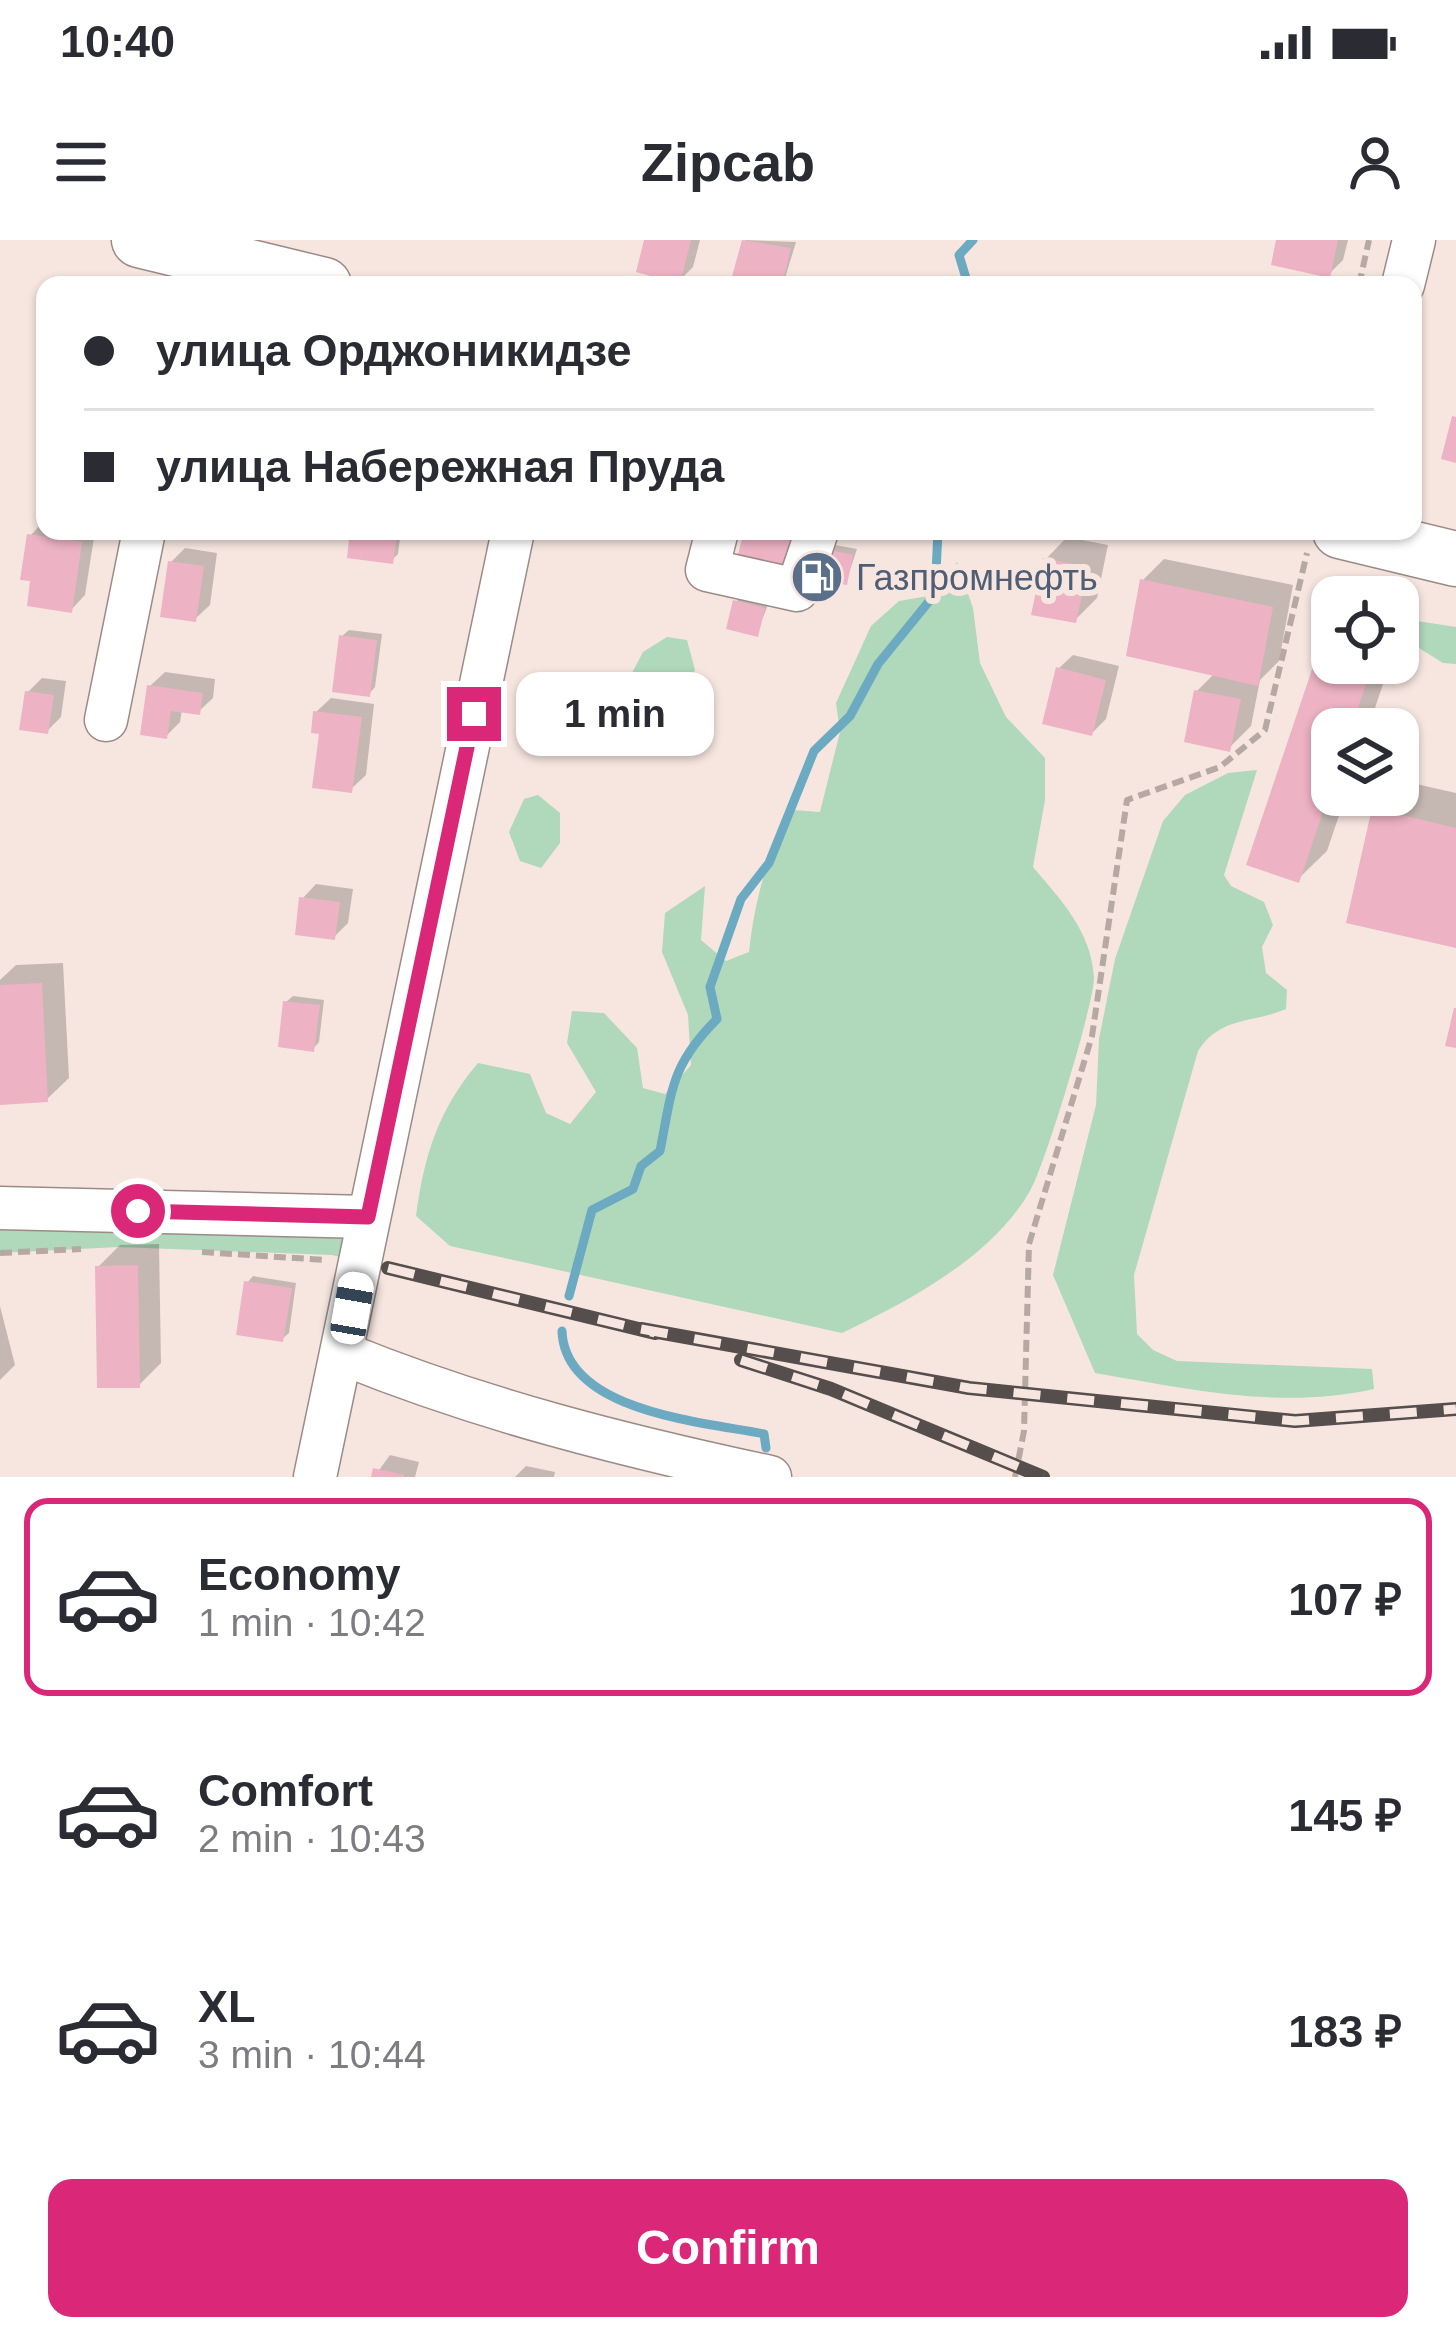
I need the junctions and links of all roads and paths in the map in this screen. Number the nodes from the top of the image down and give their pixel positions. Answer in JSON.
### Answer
{"nodes":[{"id":1,"x":139,"y":240,"type":"edge"},
{"id":2,"x":1369,"y":240,"type":"edge"},
{"id":3,"x":1414,"y":240,"type":"edge"},
{"id":4,"x":197,"y":270,"type":"edge"},
{"id":5,"x":248,"y":276,"type":"edge"},
{"id":6,"x":1361,"y":276,"type":"edge"},
{"id":7,"x":1405,"y":276,"type":"edge"},
{"id":8,"x":142,"y":540,"type":"edge"},
{"id":9,"x":510,"y":540,"type":"edge"},
{"id":10,"x":715,"y":540,"type":"edge"},
{"id":11,"x":814,"y":540,"type":"edge"},
{"id":12,"x":1380,"y":540,"type":"edge"},
{"id":13,"x":1456,"y":559,"type":"edge"},
{"id":14,"x":1304,"y":580,"type":"dead end"},
{"id":15,"x":106,"y":720,"type":"dead end"},
{"id":16,"x":0,"y":1208,"type":"edge"},
{"id":17,"x":368,"y":1217,"type":"junction"},
{"id":18,"x":95,"y":1248,"type":"dead end"},
{"id":19,"x":185,"y":1251,"type":"dead end"},
{"id":20,"x":0,"y":1252,"type":"edge"},
{"id":21,"x":360,"y":1262,"type":"junction"},
{"id":22,"x":344,"y":1354,"type":"junction"},
{"id":23,"x":606,"y":1460,"type":"edge"},
{"id":24,"x":315,"y":1477,"type":"edge"},
{"id":25,"x":770,"y":1477,"type":"edge"},
{"id":26,"x":1015,"y":1477,"type":"edge"}],
"edges":[{"from":1,"to":4,"type":"main road"},
{"from":2,"to":6,"type":"path"},
{"from":3,"to":7,"type":"street"},
{"from":4,"to":5,"type":"main road"},
{"from":8,"to":15,"type":"street"},
{"from":9,"to":17,"type":"street"},
{"from":10,"to":11,"type":"street"},
{"from":12,"to":13,"type":"main road"},
{"from":14,"to":26,"type":"path"},
{"from":16,"to":17,"type":"street"},
{"from":17,"to":21,"type":"street"},
{"from":18,"to":20,"type":"path"},
{"from":19,"to":21,"type":"path"},
{"from":21,"to":22,"type":"street"},
{"from":22,"to":23,"type":"street"},
{"from":22,"to":24,"type":"street"},
{"from":23,"to":25,"type":"street"}]}
